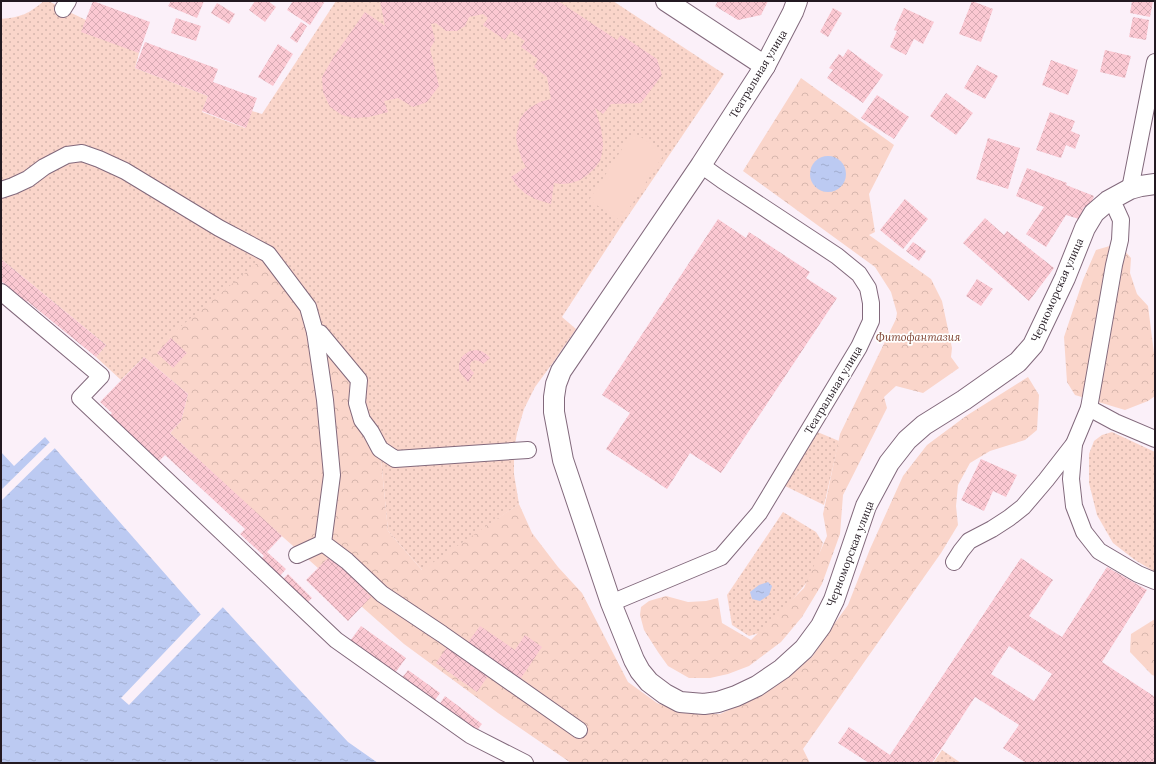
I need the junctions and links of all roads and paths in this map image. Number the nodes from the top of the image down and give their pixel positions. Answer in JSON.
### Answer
{"nodes":[{"id":1,"x":666,"y":1,"type":"edge"},
{"id":2,"x":796,"y":1,"type":"edge"},
{"id":3,"x":1155,"y":62,"type":"edge"},
{"id":4,"x":765,"y":66,"type":"junction"},
{"id":5,"x":701,"y":165,"type":"junction"},
{"id":6,"x":1155,"y":184,"type":"edge"},
{"id":7,"x":1130,"y":189,"type":"junction"},
{"id":8,"x":1,"y":190,"type":"edge"},
{"id":9,"x":1108,"y":201,"type":"junction"},
{"id":10,"x":1,"y":292,"type":"edge"},
{"id":11,"x":315,"y":332,"type":"junction"},
{"id":12,"x":1089,"y":408,"type":"junction"},
{"id":13,"x":1155,"y":439,"type":"edge"},
{"id":14,"x":1074,"y":444,"type":"junction"},
{"id":15,"x":528,"y":450,"type":"dead end"},
{"id":16,"x":324,"y":543,"type":"junction"},
{"id":17,"x":297,"y":555,"type":"dead end"},
{"id":18,"x":954,"y":562,"type":"dead end"},
{"id":19,"x":1155,"y":581,"type":"edge"},
{"id":20,"x":614,"y":609,"type":"junction"},
{"id":21,"x":580,"y":730,"type":"dead end"},
{"id":22,"x":525,"y":763,"type":"edge"}],
"edges":[{"from":1,"to":4,"type":"main road"},
{"from":2,"to":4,"type":"main road","name":"Театральная улица"},
{"from":3,"to":7,"type":"street"},
{"from":4,"to":5,"type":"main road","name":"Театральная улица"},
{"from":5,"to":20,"type":"main road","name":"Театральная улица"},
{"from":5,"to":20,"type":"street","name":"Театральная улица"},
{"from":6,"to":7,"type":"main road","name":"Черноморская улица"},
{"from":7,"to":9,"type":"main road","name":"Черноморская улица"},
{"from":8,"to":11,"type":"street"},
{"from":9,"to":12,"type":"street"},
{"from":9,"to":20,"type":"main road","name":"Черноморская улица"},
{"from":10,"to":22,"type":"street"},
{"from":11,"to":15,"type":"street"},
{"from":11,"to":16,"type":"street"},
{"from":12,"to":13,"type":"street"},
{"from":12,"to":14,"type":"street"},
{"from":14,"to":18,"type":"street"},
{"from":14,"to":19,"type":"street"},
{"from":16,"to":17,"type":"street"},
{"from":16,"to":21,"type":"street"}]}
